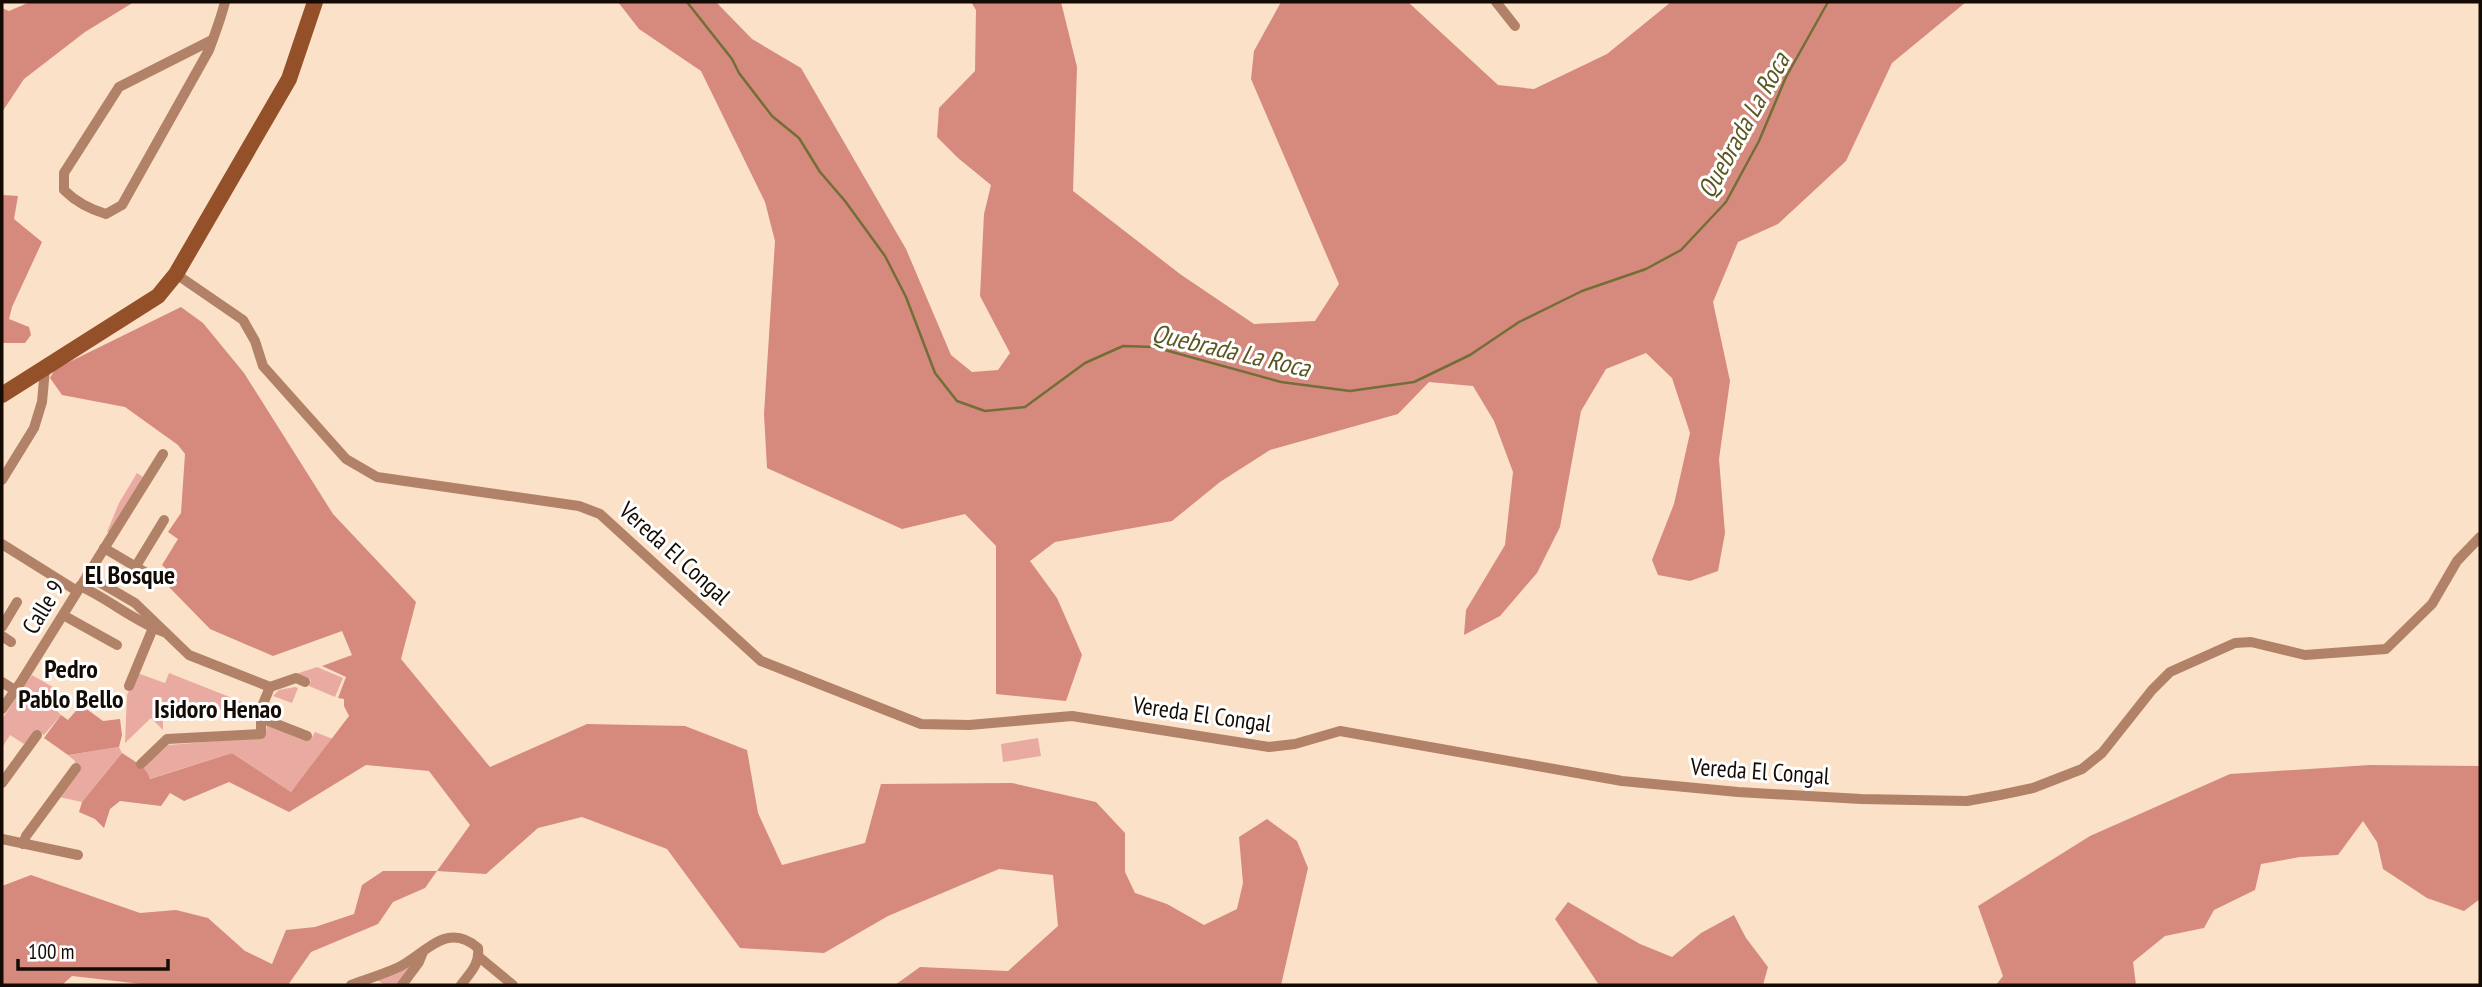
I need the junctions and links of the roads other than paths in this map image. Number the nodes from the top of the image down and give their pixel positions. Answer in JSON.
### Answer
{"nodes":[{"id":1,"x":225,"y":2,"type":"edge"},
{"id":2,"x":315,"y":2,"type":"edge"},
{"id":3,"x":1496,"y":2,"type":"edge"},
{"id":4,"x":1515,"y":26,"type":"dead end"},
{"id":5,"x":212,"y":40,"type":"junction"},
{"id":6,"x":176,"y":274,"type":"junction"},
{"id":7,"x":46,"y":368,"type":"junction"},
{"id":8,"x":2,"y":395,"type":"edge"},
{"id":9,"x":163,"y":454,"type":"dead end"},
{"id":10,"x":2,"y":480,"type":"edge"},
{"id":11,"x":164,"y":520,"type":"dead end"},
{"id":12,"x":2480,"y":537,"type":"edge"},
{"id":13,"x":2,"y":544,"type":"edge"},
{"id":14,"x":104,"y":548,"type":"junction"},
{"id":15,"x":135,"y":566,"type":"junction"},
{"id":16,"x":87,"y":575,"type":"junction"},
{"id":17,"x":155,"y":578,"type":"dead end"},
{"id":18,"x":78,"y":589,"type":"junction"},
{"id":19,"x":17,"y":602,"type":"dead end"},
{"id":20,"x":63,"y":615,"type":"junction"},
{"id":21,"x":2,"y":627,"type":"edge"},
{"id":22,"x":153,"y":628,"type":"junction"},
{"id":23,"x":167,"y":633,"type":"junction"},
{"id":24,"x":117,"y":645,"type":"dead end"},
{"id":25,"x":2,"y":681,"type":"edge"},
{"id":26,"x":305,"y":682,"type":"dead end"},
{"id":27,"x":129,"y":686,"type":"dead end"},
{"id":28,"x":270,"y":687,"type":"junction"},
{"id":29,"x":16,"y":691,"type":"junction"},
{"id":30,"x":2,"y":709,"type":"edge"},
{"id":31,"x":261,"y":718,"type":"junction"},
{"id":32,"x":37,"y":735,"type":"dead end"},
{"id":33,"x":307,"y":736,"type":"dead end"},
{"id":34,"x":141,"y":764,"type":"dead end"},
{"id":35,"x":76,"y":768,"type":"dead end"},
{"id":36,"x":2,"y":783,"type":"edge"},
{"id":37,"x":2,"y":839,"type":"edge"},
{"id":38,"x":23,"y":844,"type":"junction"},
{"id":39,"x":78,"y":855,"type":"dead end"},
{"id":40,"x":424,"y":950,"type":"junction"},
{"id":41,"x":479,"y":957,"type":"junction"},
{"id":42,"x":351,"y":985,"type":"edge"},
{"id":43,"x":402,"y":985,"type":"edge"},
{"id":44,"x":461,"y":985,"type":"edge"},
{"id":45,"x":513,"y":985,"type":"edge"}],
"edges":[{"from":1,"to":5,"type":"street"},
{"from":2,"to":6,"type":"main road"},
{"from":3,"to":4,"type":"street"},
{"from":5,"to":5,"type":"street"},
{"from":6,"to":7,"type":"main road"},
{"from":6,"to":12,"type":"street","name":"Vereda El Congal"},
{"from":7,"to":8,"type":"main road"},
{"from":7,"to":10,"type":"street"},
{"from":9,"to":14,"type":"street","name":"Calle 9"},
{"from":11,"to":15,"type":"street"},
{"from":13,"to":18,"type":"street"},
{"from":14,"to":15,"type":"street"},
{"from":14,"to":16,"type":"street","name":"Calle 9"},
{"from":15,"to":17,"type":"street"},
{"from":16,"to":18,"type":"street","name":"Calle 9"},
{"from":16,"to":23,"type":"street"},
{"from":18,"to":20,"type":"street","name":"Calle 9"},
{"from":18,"to":22,"type":"street"},
{"from":19,"to":21,"type":"street"},
{"from":20,"to":24,"type":"street"},
{"from":20,"to":29,"type":"street","name":"Calle 9"},
{"from":22,"to":23,"type":"street"},
{"from":22,"to":27,"type":"street"},
{"from":23,"to":28,"type":"street"},
{"from":25,"to":29,"type":"street"},
{"from":26,"to":28,"type":"street"},
{"from":28,"to":31,"type":"street"},
{"from":29,"to":30,"type":"street","name":"Calle 9"},
{"from":31,"to":33,"type":"street"},
{"from":31,"to":34,"type":"street"},
{"from":32,"to":36,"type":"street"},
{"from":35,"to":38,"type":"street"},
{"from":37,"to":38,"type":"street"},
{"from":38,"to":39,"type":"street"},
{"from":40,"to":41,"type":"street"},
{"from":40,"to":42,"type":"street"},
{"from":40,"to":43,"type":"street"},
{"from":41,"to":44,"type":"street"},
{"from":41,"to":45,"type":"street"}]}
